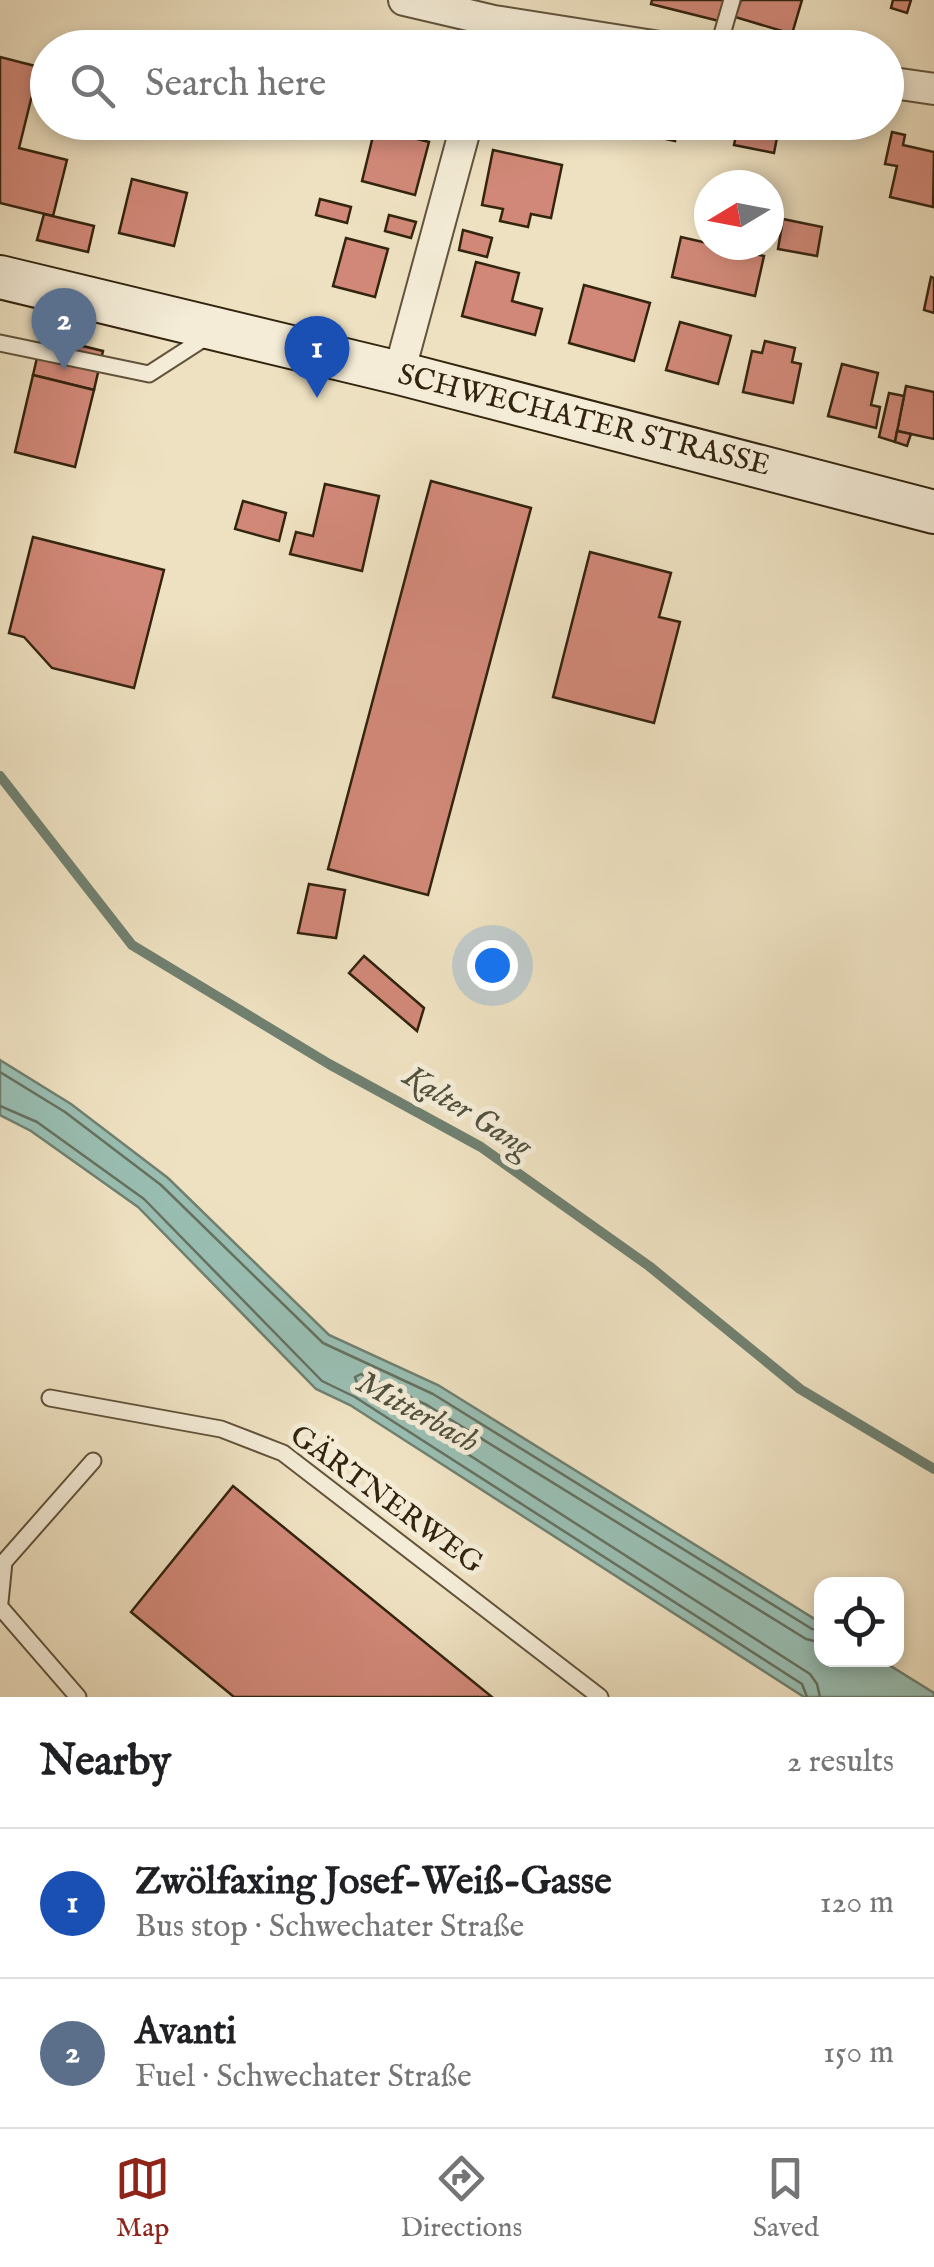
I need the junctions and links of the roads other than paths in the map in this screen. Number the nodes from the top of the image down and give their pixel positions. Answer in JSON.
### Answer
{"nodes":[{"id":1,"x":404,"y":0,"type":"edge"},
{"id":2,"x":732,"y":0,"type":"edge"},
{"id":3,"x":481,"y":30,"type":"edge"},
{"id":4,"x":723,"y":30,"type":"edge"},
{"id":5,"x":904,"y":85,"type":"edge"},
{"id":6,"x":934,"y":89,"type":"edge"},
{"id":7,"x":461,"y":140,"type":"edge"},
{"id":8,"x":0,"y":277,"type":"edge"},
{"id":9,"x":218,"y":330,"type":"junction"},
{"id":10,"x":0,"y":343,"type":"edge"},
{"id":11,"x":399,"y":374,"type":"junction"},
{"id":12,"x":934,"y":512,"type":"edge"},
{"id":13,"x":50,"y":1398,"type":"dead end"},
{"id":14,"x":93,"y":1461,"type":"dead end"},
{"id":15,"x":0,"y":1604,"type":"edge"},
{"id":16,"x":78,"y":1697,"type":"edge"},
{"id":17,"x":600,"y":1697,"type":"edge"}],
"edges":[{"from":1,"to":3,"type":"street"},
{"from":2,"to":4,"type":"lane"},
{"from":5,"to":6,"type":"street"},
{"from":7,"to":11,"type":"street"},
{"from":8,"to":9,"type":"main road","name":"SCHWECHATER STRASSE"},
{"from":9,"to":10,"type":"lane"},
{"from":9,"to":11,"type":"main road","name":"SCHWECHATER STRASSE"},
{"from":11,"to":12,"type":"main road","name":"SCHWECHATER STRASSE"},
{"from":13,"to":17,"type":"lane","name":"GÄRTNERWEG"},
{"from":14,"to":15,"type":"lane"},
{"from":15,"to":16,"type":"lane"}]}
